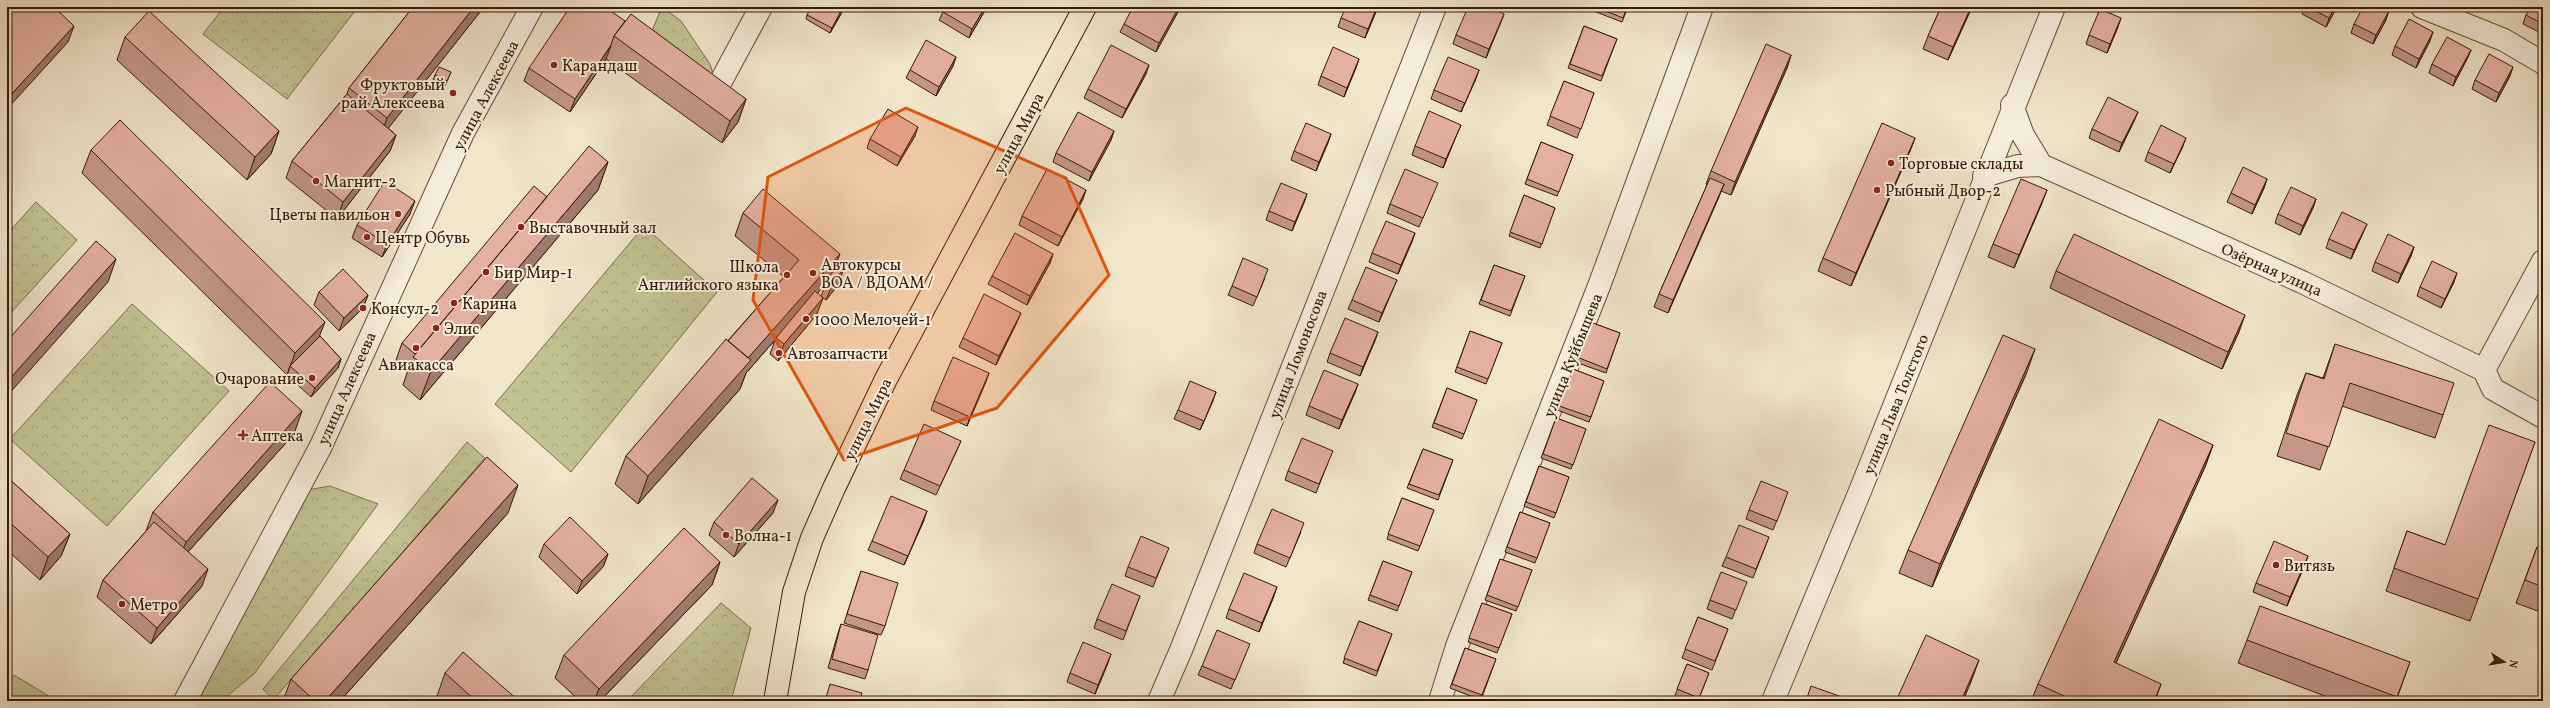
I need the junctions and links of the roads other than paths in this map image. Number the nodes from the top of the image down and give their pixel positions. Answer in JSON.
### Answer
{"nodes":[{"id":1,"x":532,"y":7,"type":"edge"},
{"id":2,"x":760,"y":7,"type":"edge"},
{"id":3,"x":1085,"y":7,"type":"edge"},
{"id":4,"x":1435,"y":7,"type":"edge"},
{"id":5,"x":1702,"y":7,"type":"edge"},
{"id":6,"x":2054,"y":7,"type":"edge"},
{"id":7,"x":2422,"y":7,"type":"edge"},
{"id":8,"x":2543,"y":62,"type":"edge"},
{"id":9,"x":721,"y":81,"type":"edge"},
{"id":10,"x":2012,"y":105,"type":"junction"},
{"id":11,"x":2041,"y":165,"type":"junction"},
{"id":12,"x":1984,"y":176,"type":"junction"},
{"id":13,"x":2543,"y":261,"type":"edge"},
{"id":14,"x":2484,"y":370,"type":"junction"},
{"id":15,"x":2543,"y":417,"type":"edge"},
{"id":16,"x":185,"y":701,"type":"edge"},
{"id":17,"x":775,"y":701,"type":"edge"},
{"id":18,"x":1159,"y":701,"type":"edge"},
{"id":19,"x":1440,"y":701,"type":"edge"},
{"id":20,"x":1773,"y":701,"type":"edge"}],
"edges":[{"from":1,"to":16,"type":"street","name":"улица Алексеева"},
{"from":2,"to":9,"type":"street"},
{"from":3,"to":17,"type":"main road","name":"улица Мира"},
{"from":4,"to":18,"type":"street","name":"улица Ломоносова"},
{"from":5,"to":19,"type":"street","name":"улица Куйбышева"},
{"from":6,"to":10,"type":"street","name":"улица Льва Толстого"},
{"from":7,"to":8,"type":"street"},
{"from":10,"to":11,"type":"street"},
{"from":10,"to":12,"type":"street","name":"улица Льва Толстого"},
{"from":11,"to":12,"type":"street","name":"Озёрная улица"},
{"from":11,"to":14,"type":"street","name":"Озёрная улица"},
{"from":12,"to":20,"type":"street","name":"улица Льва Толстого"},
{"from":13,"to":14,"type":"street"},
{"from":14,"to":15,"type":"street"}]}
